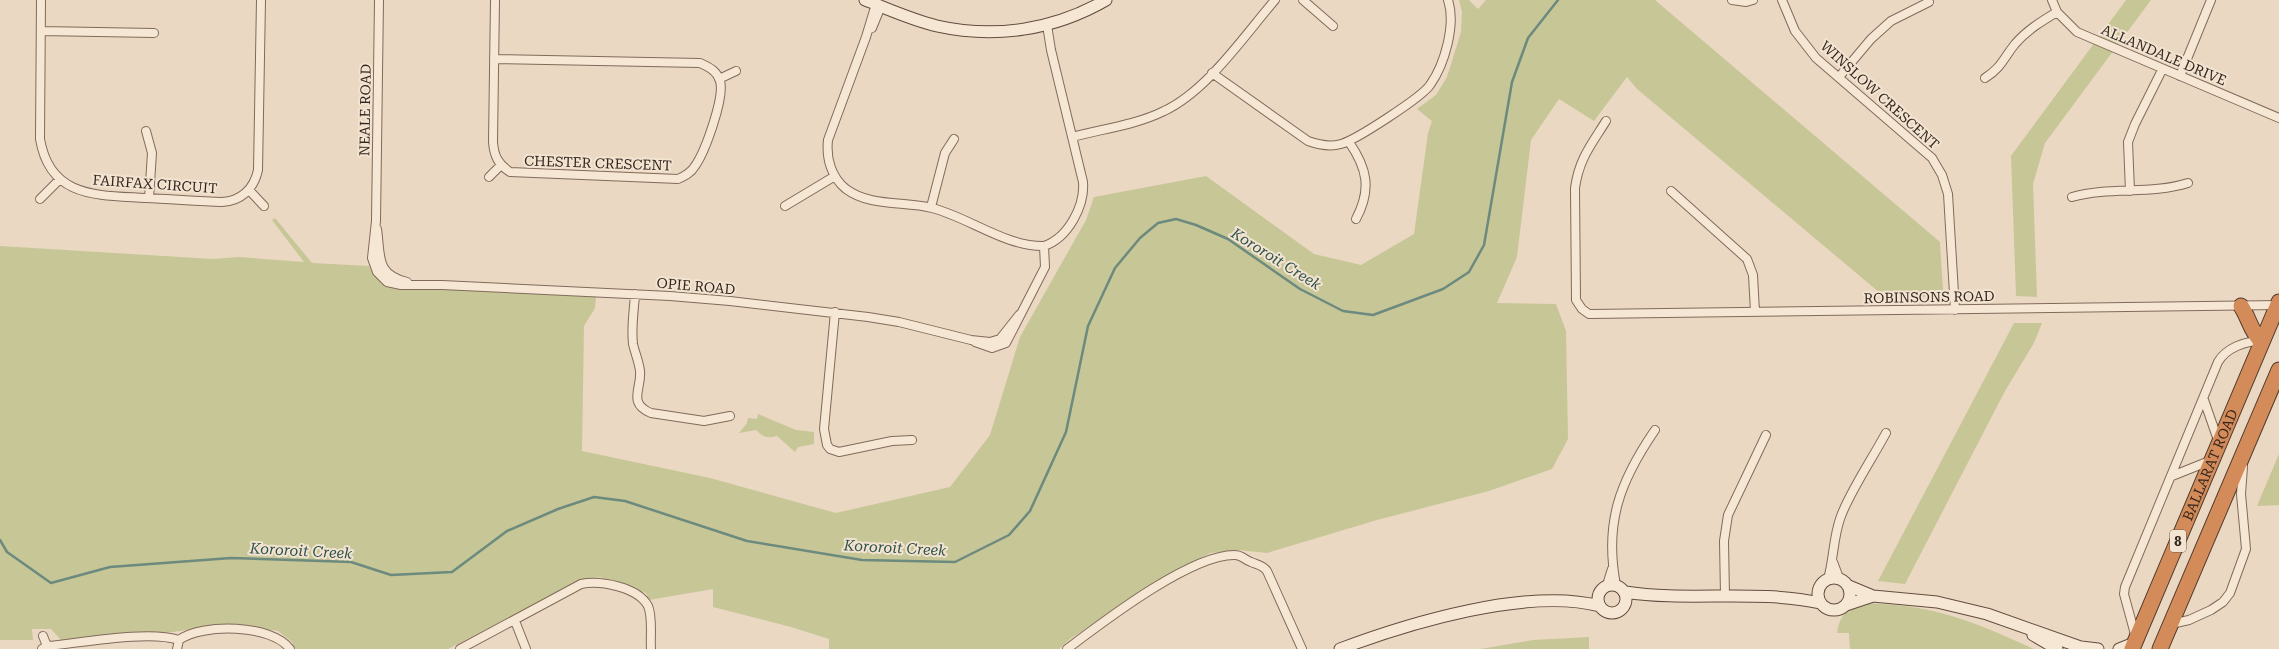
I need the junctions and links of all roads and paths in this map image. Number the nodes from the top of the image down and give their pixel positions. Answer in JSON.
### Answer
{"nodes":[{"id":1,"x":41,"y":0,"type":"edge"},
{"id":2,"x":261,"y":0,"type":"edge"},
{"id":3,"x":379,"y":0,"type":"edge"},
{"id":4,"x":495,"y":0,"type":"edge"},
{"id":5,"x":865,"y":0,"type":"edge"},
{"id":6,"x":1106,"y":0,"type":"edge"},
{"id":7,"x":1276,"y":0,"type":"edge"},
{"id":8,"x":1303,"y":0,"type":"edge"},
{"id":9,"x":1448,"y":0,"type":"edge"},
{"id":10,"x":1732,"y":0,"type":"edge"},
{"id":11,"x":1753,"y":0,"type":"edge"},
{"id":12,"x":1782,"y":0,"type":"edge"},
{"id":13,"x":2052,"y":0,"type":"edge"},
{"id":14,"x":2211,"y":0,"type":"edge"},
{"id":15,"x":1929,"y":2,"type":"dead end"},
{"id":16,"x":879,"y":5,"type":"junction"},
{"id":17,"x":2057,"y":12,"type":"junction"},
{"id":18,"x":1045,"y":25,"type":"junction"},
{"id":19,"x":1333,"y":26,"type":"dead end"},
{"id":20,"x":41,"y":31,"type":"junction"},
{"id":21,"x":154,"y":33,"type":"dead end"},
{"id":22,"x":494,"y":59,"type":"junction"},
{"id":23,"x":2162,"y":70,"type":"junction"},
{"id":24,"x":736,"y":71,"type":"dead end"},
{"id":25,"x":1212,"y":73,"type":"junction"},
{"id":26,"x":2180,"y":76,"type":"junction"},
{"id":27,"x":1839,"y":77,"type":"junction"},
{"id":28,"x":1984,"y":78,"type":"dead end"},
{"id":29,"x":719,"y":79,"type":"junction"},
{"id":30,"x":2279,"y":118,"type":"edge"},
{"id":31,"x":1606,"y":121,"type":"dead end"},
{"id":32,"x":146,"y":131,"type":"dead end"},
{"id":33,"x":1072,"y":137,"type":"junction"},
{"id":34,"x":954,"y":139,"type":"dead end"},
{"id":35,"x":1349,"y":142,"type":"junction"},
{"id":36,"x":501,"y":165,"type":"junction"},
{"id":37,"x":835,"y":176,"type":"junction"},
{"id":38,"x":489,"y":177,"type":"dead end"},
{"id":39,"x":60,"y":179,"type":"junction"},
{"id":40,"x":2188,"y":184,"type":"dead end"},
{"id":41,"x":249,"y":190,"type":"junction"},
{"id":42,"x":1671,"y":191,"type":"dead end"},
{"id":43,"x":2130,"y":191,"type":"junction"},
{"id":44,"x":2072,"y":197,"type":"dead end"},
{"id":45,"x":149,"y":198,"type":"junction"},
{"id":46,"x":40,"y":199,"type":"dead end"},
{"id":47,"x":264,"y":206,"type":"dead end"},
{"id":48,"x":785,"y":206,"type":"dead end"},
{"id":49,"x":931,"y":207,"type":"junction"},
{"id":50,"x":1356,"y":219,"type":"dead end"},
{"id":51,"x":1044,"y":246,"type":"junction"},
{"id":52,"x":380,"y":270,"type":"joint"},
{"id":53,"x":635,"y":294,"type":"junction"},
{"id":54,"x":2279,"y":304,"type":"edge"},
{"id":55,"x":2241,"y":306,"type":"junction"},
{"id":56,"x":1955,"y":310,"type":"junction"},
{"id":57,"x":835,"y":312,"type":"junction"},
{"id":58,"x":1755,"y":312,"type":"junction"},
{"id":59,"x":2261,"y":341,"type":"junction"},
{"id":60,"x":2279,"y":370,"type":"edge"},
{"id":61,"x":2204,"y":400,"type":"junction"},
{"id":62,"x":730,"y":416,"type":"dead end"},
{"id":63,"x":1655,"y":430,"type":"dead end"},
{"id":64,"x":1886,"y":433,"type":"dead end"},
{"id":65,"x":1766,"y":435,"type":"dead end"},
{"id":66,"x":912,"y":440,"type":"dead end"},
{"id":67,"x":2248,"y":443,"type":"junction"},
{"id":68,"x":2219,"y":444,"type":"junction"},
{"id":69,"x":2212,"y":459,"type":"junction"},
{"id":70,"x":2172,"y":476,"type":"junction"},
{"id":71,"x":1833,"y":579,"type":"junction"},
{"id":72,"x":1849,"y":586,"type":"junction"},
{"id":73,"x":1612,"y":588,"type":"junction"},
{"id":74,"x":1819,"y":588,"type":"junction"},
{"id":75,"x":1652,"y":596,"type":"junction"},
{"id":76,"x":1725,"y":596,"type":"junction"},
{"id":77,"x":1873,"y":596,"type":"junction"},
{"id":78,"x":1794,"y":597,"type":"junction"},
{"id":79,"x":1579,"y":601,"type":"junction"},
{"id":80,"x":1820,"y":603,"type":"junction"},
{"id":81,"x":1626,"y":604,"type":"junction"},
{"id":82,"x":1846,"y":605,"type":"junction"},
{"id":83,"x":1600,"y":606,"type":"junction"},
{"id":84,"x":515,"y":621,"type":"junction"},
{"id":85,"x":2171,"y":624,"type":"junction"},
{"id":86,"x":2019,"y":626,"type":"junction"},
{"id":87,"x":42,"y":636,"type":"dead end"},
{"id":88,"x":179,"y":640,"type":"junction"},
{"id":89,"x":2134,"y":643,"type":"edge"},
{"id":90,"x":2164,"y":645,"type":"edge"},
{"id":91,"x":44,"y":647,"type":"edge"},
{"id":92,"x":2084,"y":648,"type":"edge"},
{"id":93,"x":177,"y":649,"type":"edge"},
{"id":94,"x":290,"y":649,"type":"edge"},
{"id":95,"x":460,"y":649,"type":"edge"},
{"id":96,"x":526,"y":649,"type":"edge"},
{"id":97,"x":650,"y":649,"type":"edge"},
{"id":98,"x":1067,"y":649,"type":"edge"},
{"id":99,"x":1302,"y":649,"type":"edge"},
{"id":100,"x":1340,"y":649,"type":"edge"},
{"id":101,"x":2057,"y":649,"type":"edge"},
{"id":102,"x":2098,"y":649,"type":"edge"},
{"id":103,"x":2119,"y":649,"type":"edge"}],
"edges":[{"from":1,"to":20,"type":"street","name":"FAIRFAX CIRCUIT"},
{"from":2,"to":41,"type":"street"},
{"from":3,"to":52,"type":"street","name":"NEALE ROAD"},
{"from":4,"to":22,"type":"street"},
{"from":5,"to":16,"type":"street"},
{"from":6,"to":18,"type":"street"},
{"from":7,"to":25,"type":"street"},
{"from":8,"to":19,"type":"street"},
{"from":9,"to":35,"type":"street"},
{"from":10,"to":11,"type":"street"},
{"from":12,"to":27,"type":"street","name":"WINSLOW CRESCENT"},
{"from":13,"to":17,"type":"street","name":"ALLANDALE DRIVE"},
{"from":14,"to":26,"type":"street"},
{"from":15,"to":27,"type":"street"},
{"from":16,"to":18,"type":"street"},
{"from":16,"to":37,"type":"street"},
{"from":17,"to":23,"type":"street","name":"ALLANDALE DRIVE"},
{"from":17,"to":28,"type":"street"},
{"from":18,"to":33,"type":"street"},
{"from":20,"to":21,"type":"street"},
{"from":20,"to":39,"type":"street","name":"FAIRFAX CIRCUIT"},
{"from":22,"to":29,"type":"street"},
{"from":22,"to":36,"type":"street"},
{"from":23,"to":26,"type":"street","name":"ALLANDALE DRIVE"},
{"from":23,"to":43,"type":"street"},
{"from":24,"to":29,"type":"street"},
{"from":25,"to":33,"type":"street"},
{"from":25,"to":35,"type":"street"},
{"from":26,"to":30,"type":"street","name":"ALLANDALE DRIVE"},
{"from":27,"to":56,"type":"street","name":"WINSLOW CRESCENT"},
{"from":29,"to":36,"type":"street","name":"CHESTER CRESCENT"},
{"from":31,"to":58,"type":"street","name":"ROBINSONS ROAD"},
{"from":32,"to":45,"type":"street"},
{"from":33,"to":51,"type":"street"},
{"from":34,"to":49,"type":"street"},
{"from":35,"to":50,"type":"street"},
{"from":36,"to":38,"type":"street"},
{"from":37,"to":48,"type":"street"},
{"from":37,"to":49,"type":"street"},
{"from":39,"to":45,"type":"street","name":"FAIRFAX CIRCUIT"},
{"from":39,"to":46,"type":"street"},
{"from":40,"to":43,"type":"street"},
{"from":41,"to":45,"type":"street","name":"FAIRFAX CIRCUIT"},
{"from":41,"to":47,"type":"street"},
{"from":42,"to":58,"type":"street"},
{"from":43,"to":44,"type":"street"},
{"from":49,"to":51,"type":"street"},
{"from":51,"to":57,"type":"street","name":"OPIE ROAD"},
{"from":52,"to":53,"type":"street","name":"OPIE ROAD"},
{"from":53,"to":57,"type":"street","name":"OPIE ROAD"},
{"from":53,"to":62,"type":"street"},
{"from":54,"to":55,"type":"street","name":"ROBINSONS ROAD"},
{"from":54,"to":59,"type":"highway","name":"BALLARAT ROAD","number":"8"},
{"from":55,"to":56,"type":"street","name":"ROBINSONS ROAD"},
{"from":55,"to":59,"type":"highway"},
{"from":56,"to":58,"type":"street","name":"ROBINSONS ROAD"},
{"from":57,"to":66,"type":"street"},
{"from":59,"to":61,"type":"street"},
{"from":59,"to":68,"type":"highway","name":"BALLARAT ROAD","number":"8"},
{"from":60,"to":67,"type":"highway","name":"BALLARAT ROAD","number":"8"},
{"from":61,"to":68,"type":"street"},
{"from":61,"to":70,"type":"street"},
{"from":63,"to":73,"type":"street"},
{"from":64,"to":71,"type":"street"},
{"from":65,"to":76,"type":"street"},
{"from":67,"to":85,"type":"highway","name":"BALLARAT ROAD","number":"8"},
{"from":67,"to":85,"type":"street","name":"BALLARAT ROAD"},
{"from":68,"to":69,"type":"highway","name":"BALLARAT ROAD","number":"8"},
{"from":69,"to":70,"type":"street"},
{"from":69,"to":89,"type":"highway","name":"BALLARAT ROAD","number":"8"},
{"from":70,"to":89,"type":"street"},
{"from":71,"to":72,"type":"street"},
{"from":71,"to":74,"type":"street"},
{"from":72,"to":77,"type":"street"},
{"from":72,"to":82,"type":"street"},
{"from":73,"to":75,"type":"street"},
{"from":73,"to":79,"type":"street"},
{"from":73,"to":81,"type":"street"},
{"from":73,"to":83,"type":"street"},
{"from":74,"to":78,"type":"street"},
{"from":74,"to":80,"type":"street"},
{"from":75,"to":76,"type":"street"},
{"from":75,"to":81,"type":"street"},
{"from":76,"to":78,"type":"street"},
{"from":77,"to":82,"type":"street"},
{"from":77,"to":86,"type":"street"},
{"from":78,"to":80,"type":"street"},
{"from":79,"to":83,"type":"street"},
{"from":79,"to":100,"type":"street"},
{"from":80,"to":82,"type":"street"},
{"from":81,"to":83,"type":"street"},
{"from":84,"to":95,"type":"street"},
{"from":84,"to":96,"type":"street"},
{"from":84,"to":97,"type":"street"},
{"from":85,"to":90,"type":"highway","name":"BALLARAT ROAD","number":"8"},
{"from":86,"to":92,"type":"street"},
{"from":86,"to":101,"type":"street"},
{"from":87,"to":91,"type":"street"},
{"from":88,"to":91,"type":"street"},
{"from":88,"to":93,"type":"street"},
{"from":88,"to":94,"type":"street"},
{"from":89,"to":103,"type":"street"},
{"from":92,"to":102,"type":"street"},
{"from":98,"to":99,"type":"street"}]}
